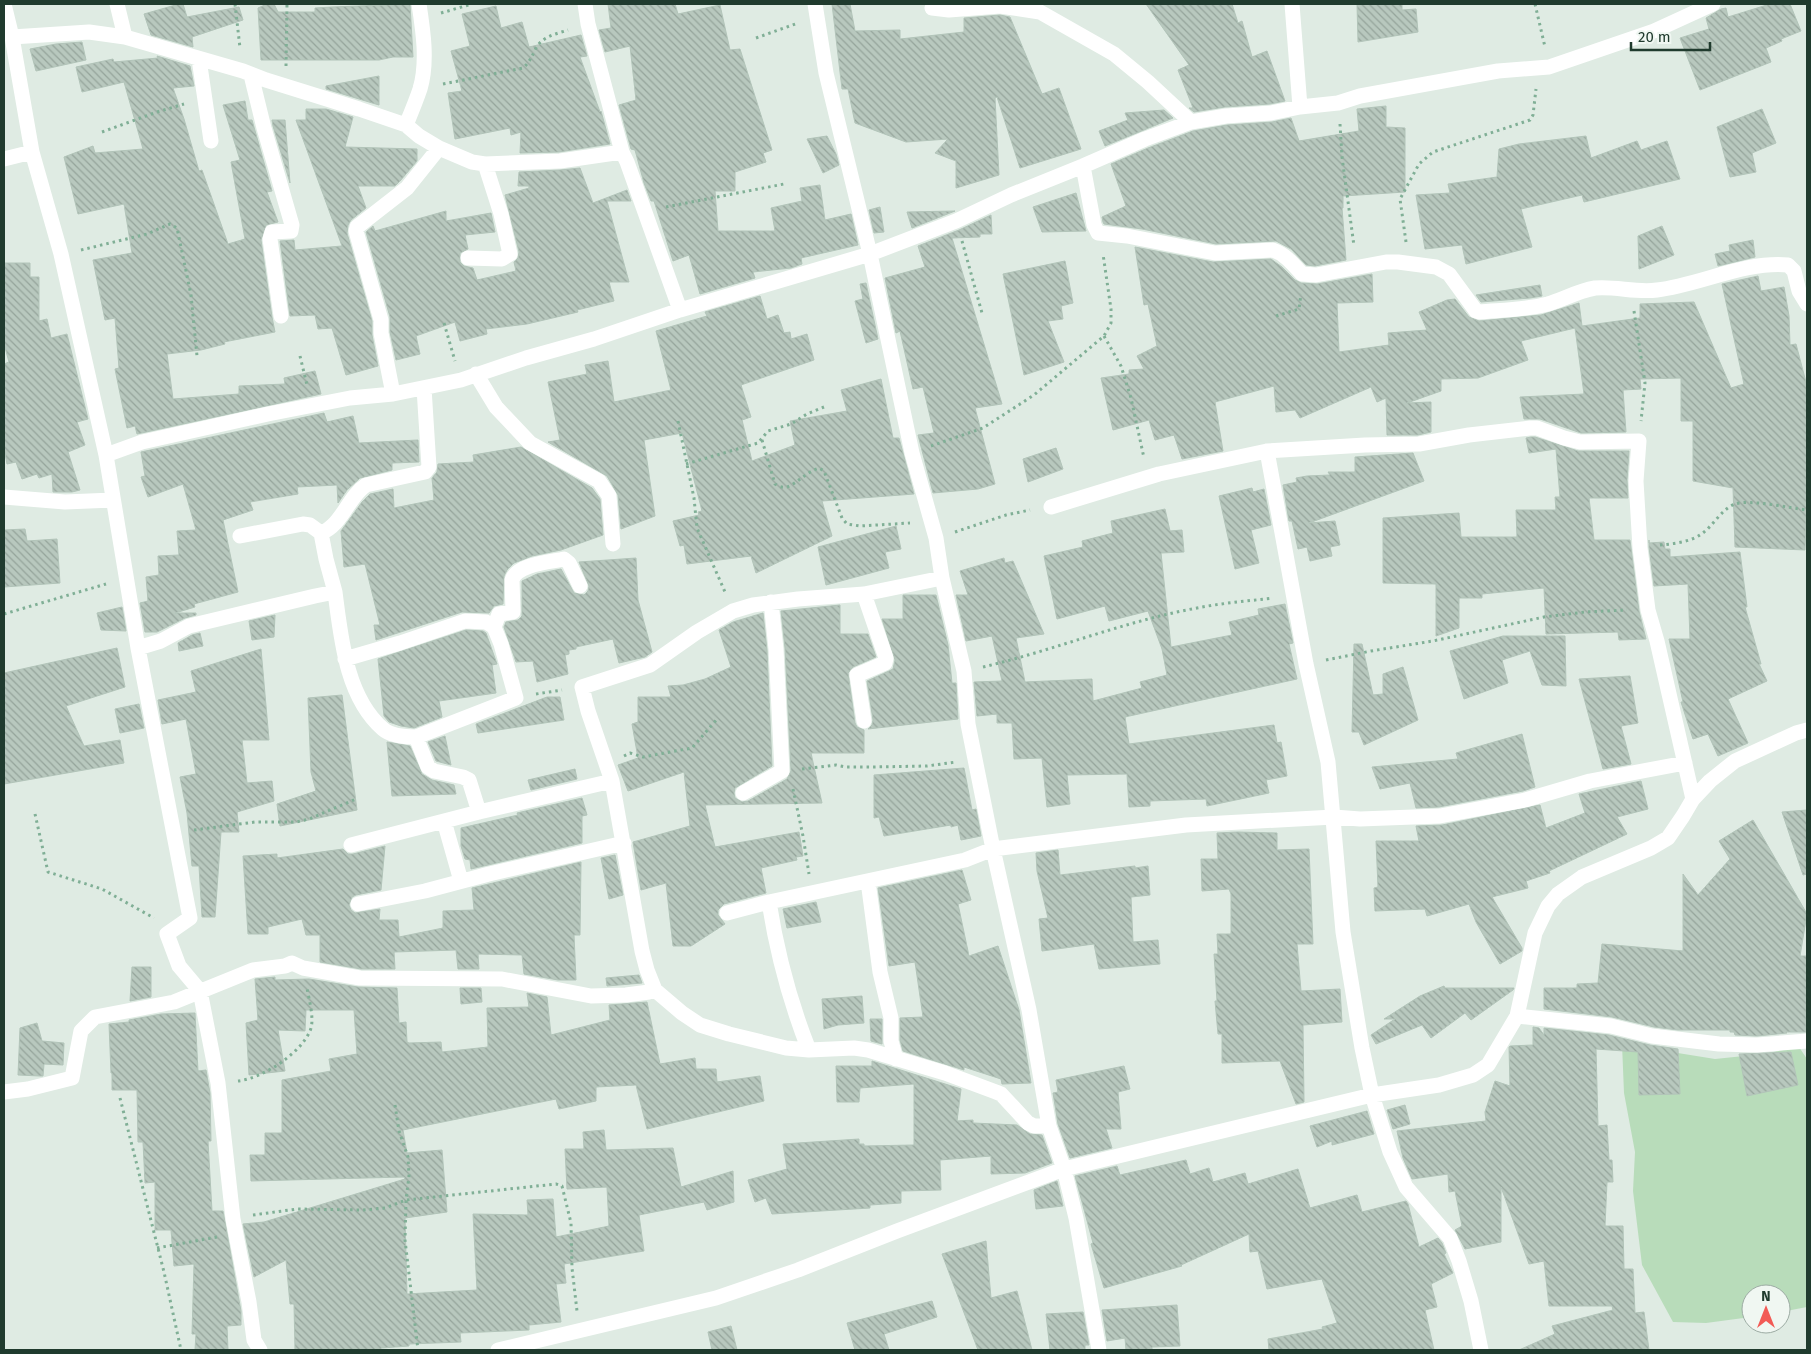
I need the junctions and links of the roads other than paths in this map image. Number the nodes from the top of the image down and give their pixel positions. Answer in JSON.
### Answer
{"nodes":[{"id":1,"x":117,"y":4,"type":"edge"},
{"id":2,"x":585,"y":4,"type":"edge"},
{"id":3,"x":1292,"y":4,"type":"edge"},
{"id":4,"x":1713,"y":4,"type":"edge"},
{"id":5,"x":932,"y":8,"type":"dead end"},
{"id":6,"x":1040,"y":8,"type":"edge"},
{"id":7,"x":1695,"y":8,"type":"edge"},
{"id":8,"x":5,"y":9,"type":"edge"},
{"id":9,"x":816,"y":10,"type":"edge"},
{"id":10,"x":420,"y":11,"type":"edge"},
{"id":11,"x":12,"y":37,"type":"junction"},
{"id":12,"x":125,"y":37,"type":"junction"},
{"id":13,"x":199,"y":59,"type":"junction"},
{"id":14,"x":247,"y":73,"type":"junction"},
{"id":15,"x":1300,"y":107,"type":"junction"},
{"id":16,"x":1191,"y":122,"type":"junction"},
{"id":17,"x":406,"y":125,"type":"junction"},
{"id":18,"x":211,"y":141,"type":"dead end"},
{"id":19,"x":439,"y":148,"type":"junction"},
{"id":20,"x":32,"y":152,"type":"junction"},
{"id":21,"x":622,"y":152,"type":"junction"},
{"id":22,"x":4,"y":159,"type":"edge"},
{"id":23,"x":485,"y":164,"type":"junction"},
{"id":24,"x":1083,"y":166,"type":"junction"},
{"id":25,"x":870,"y":254,"type":"junction"},
{"id":26,"x":468,"y":258,"type":"dead end"},
{"id":27,"x":1807,"y":304,"type":"edge"},
{"id":28,"x":680,"y":310,"type":"junction"},
{"id":29,"x":281,"y":316,"type":"dead end"},
{"id":30,"x":476,"y":374,"type":"junction"},
{"id":31,"x":424,"y":388,"type":"junction"},
{"id":32,"x":393,"y":394,"type":"junction"},
{"id":33,"x":1267,"y":451,"type":"junction"},
{"id":34,"x":106,"y":455,"type":"junction"},
{"id":35,"x":4,"y":497,"type":"edge"},
{"id":36,"x":113,"y":500,"type":"junction"},
{"id":37,"x":1051,"y":506,"type":"road end"},
{"id":38,"x":321,"y":534,"type":"junction"},
{"id":39,"x":240,"y":536,"type":"dead end"},
{"id":40,"x":613,"y":544,"type":"dead end"},
{"id":41,"x":942,"y":578,"type":"junction"},
{"id":42,"x":580,"y":586,"type":"dead end"},
{"id":43,"x":335,"y":592,"type":"junction"},
{"id":44,"x":864,"y":594,"type":"junction"},
{"id":45,"x":771,"y":602,"type":"junction"},
{"id":46,"x":494,"y":627,"type":"junction"},
{"id":47,"x":138,"y":648,"type":"junction"},
{"id":48,"x":345,"y":659,"type":"junction"},
{"id":49,"x":864,"y":721,"type":"dead end"},
{"id":50,"x":1807,"y":730,"type":"edge"},
{"id":51,"x":416,"y":737,"type":"junction"},
{"id":52,"x":1685,"y":763,"type":"junction"},
{"id":53,"x":612,"y":781,"type":"junction"},
{"id":54,"x":743,"y":793,"type":"dead end"},
{"id":55,"x":1693,"y":799,"type":"junction"},
{"id":56,"x":479,"y":812,"type":"junction"},
{"id":57,"x":1334,"y":817,"type":"junction"},
{"id":58,"x":444,"y":821,"type":"junction"},
{"id":59,"x":624,"y":843,"type":"junction"},
{"id":60,"x":351,"y":845,"type":"dead end"},
{"id":61,"x":993,"y":849,"type":"junction"},
{"id":62,"x":461,"y":881,"type":"junction"},
{"id":63,"x":868,"y":881,"type":"junction"},
{"id":64,"x":769,"y":902,"type":"junction"},
{"id":65,"x":358,"y":904,"type":"dead end"},
{"id":66,"x":727,"y":913,"type":"dead end"},
{"id":67,"x":655,"y":990,"type":"junction"},
{"id":68,"x":200,"y":991,"type":"junction"},
{"id":69,"x":1517,"y":1016,"type":"junction"},
{"id":70,"x":1807,"y":1041,"type":"edge"},
{"id":71,"x":809,"y":1050,"type":"junction"},
{"id":72,"x":896,"y":1060,"type":"junction"},
{"id":73,"x":4,"y":1092,"type":"edge"},
{"id":74,"x":1372,"y":1095,"type":"junction"},
{"id":75,"x":1048,"y":1126,"type":"junction"},
{"id":76,"x":1064,"y":1169,"type":"junction"},
{"id":77,"x":260,"y":1350,"type":"edge"},
{"id":78,"x":498,"y":1350,"type":"edge"},
{"id":79,"x":1099,"y":1350,"type":"edge"},
{"id":80,"x":1481,"y":1350,"type":"edge"}],
"edges":[{"from":1,"to":12,"type":"street"},
{"from":2,"to":21,"type":"street"},
{"from":3,"to":15,"type":"street"},
{"from":4,"to":7,"type":"street"},
{"from":5,"to":6,"type":"street"},
{"from":6,"to":16,"type":"street"},
{"from":7,"to":15,"type":"street"},
{"from":8,"to":11,"type":"street"},
{"from":9,"to":25,"type":"street"},
{"from":10,"to":17,"type":"street"},
{"from":11,"to":12,"type":"street"},
{"from":11,"to":20,"type":"street"},
{"from":12,"to":13,"type":"street"},
{"from":13,"to":14,"type":"street"},
{"from":13,"to":18,"type":"street"},
{"from":14,"to":17,"type":"street"},
{"from":14,"to":29,"type":"street"},
{"from":15,"to":16,"type":"street"},
{"from":16,"to":24,"type":"street"},
{"from":17,"to":19,"type":"street"},
{"from":19,"to":23,"type":"street"},
{"from":19,"to":32,"type":"street"},
{"from":20,"to":22,"type":"street"},
{"from":20,"to":34,"type":"street"},
{"from":21,"to":23,"type":"street"},
{"from":21,"to":28,"type":"street"},
{"from":23,"to":26,"type":"street"},
{"from":24,"to":25,"type":"street"},
{"from":24,"to":27,"type":"street"},
{"from":25,"to":28,"type":"street"},
{"from":25,"to":41,"type":"street"},
{"from":28,"to":30,"type":"street"},
{"from":30,"to":31,"type":"street"},
{"from":30,"to":40,"type":"street"},
{"from":31,"to":32,"type":"street"},
{"from":31,"to":38,"type":"street"},
{"from":32,"to":34,"type":"street"},
{"from":33,"to":37,"type":"street"},
{"from":33,"to":52,"type":"street"},
{"from":33,"to":57,"type":"street"},
{"from":34,"to":36,"type":"street"},
{"from":35,"to":36,"type":"street"},
{"from":36,"to":47,"type":"street"},
{"from":38,"to":39,"type":"street"},
{"from":38,"to":43,"type":"street"},
{"from":41,"to":44,"type":"street"},
{"from":41,"to":61,"type":"street"},
{"from":42,"to":46,"type":"street"},
{"from":43,"to":47,"type":"street"},
{"from":43,"to":48,"type":"street"},
{"from":44,"to":45,"type":"street"},
{"from":44,"to":49,"type":"street"},
{"from":45,"to":53,"type":"street"},
{"from":45,"to":54,"type":"street"},
{"from":46,"to":48,"type":"street"},
{"from":46,"to":51,"type":"street"},
{"from":47,"to":68,"type":"street"},
{"from":48,"to":51,"type":"street"},
{"from":50,"to":55,"type":"street"},
{"from":51,"to":56,"type":"street"},
{"from":52,"to":55,"type":"street"},
{"from":52,"to":57,"type":"street"},
{"from":53,"to":56,"type":"street"},
{"from":53,"to":59,"type":"street"},
{"from":55,"to":69,"type":"street"},
{"from":56,"to":58,"type":"street"},
{"from":57,"to":61,"type":"street"},
{"from":57,"to":74,"type":"street"},
{"from":58,"to":60,"type":"street"},
{"from":58,"to":62,"type":"street"},
{"from":59,"to":62,"type":"street"},
{"from":59,"to":67,"type":"street"},
{"from":61,"to":63,"type":"street"},
{"from":61,"to":75,"type":"street"},
{"from":62,"to":65,"type":"street"},
{"from":63,"to":64,"type":"street"},
{"from":63,"to":72,"type":"street"},
{"from":64,"to":66,"type":"street"},
{"from":64,"to":71,"type":"street"},
{"from":67,"to":68,"type":"street"},
{"from":67,"to":71,"type":"street"},
{"from":68,"to":73,"type":"street"},
{"from":68,"to":77,"type":"street"},
{"from":69,"to":70,"type":"street"},
{"from":69,"to":74,"type":"street"},
{"from":71,"to":72,"type":"street"},
{"from":72,"to":75,"type":"street"},
{"from":74,"to":76,"type":"street"},
{"from":74,"to":80,"type":"street"},
{"from":75,"to":76,"type":"street"},
{"from":76,"to":78,"type":"street"},
{"from":76,"to":79,"type":"street"}]}
